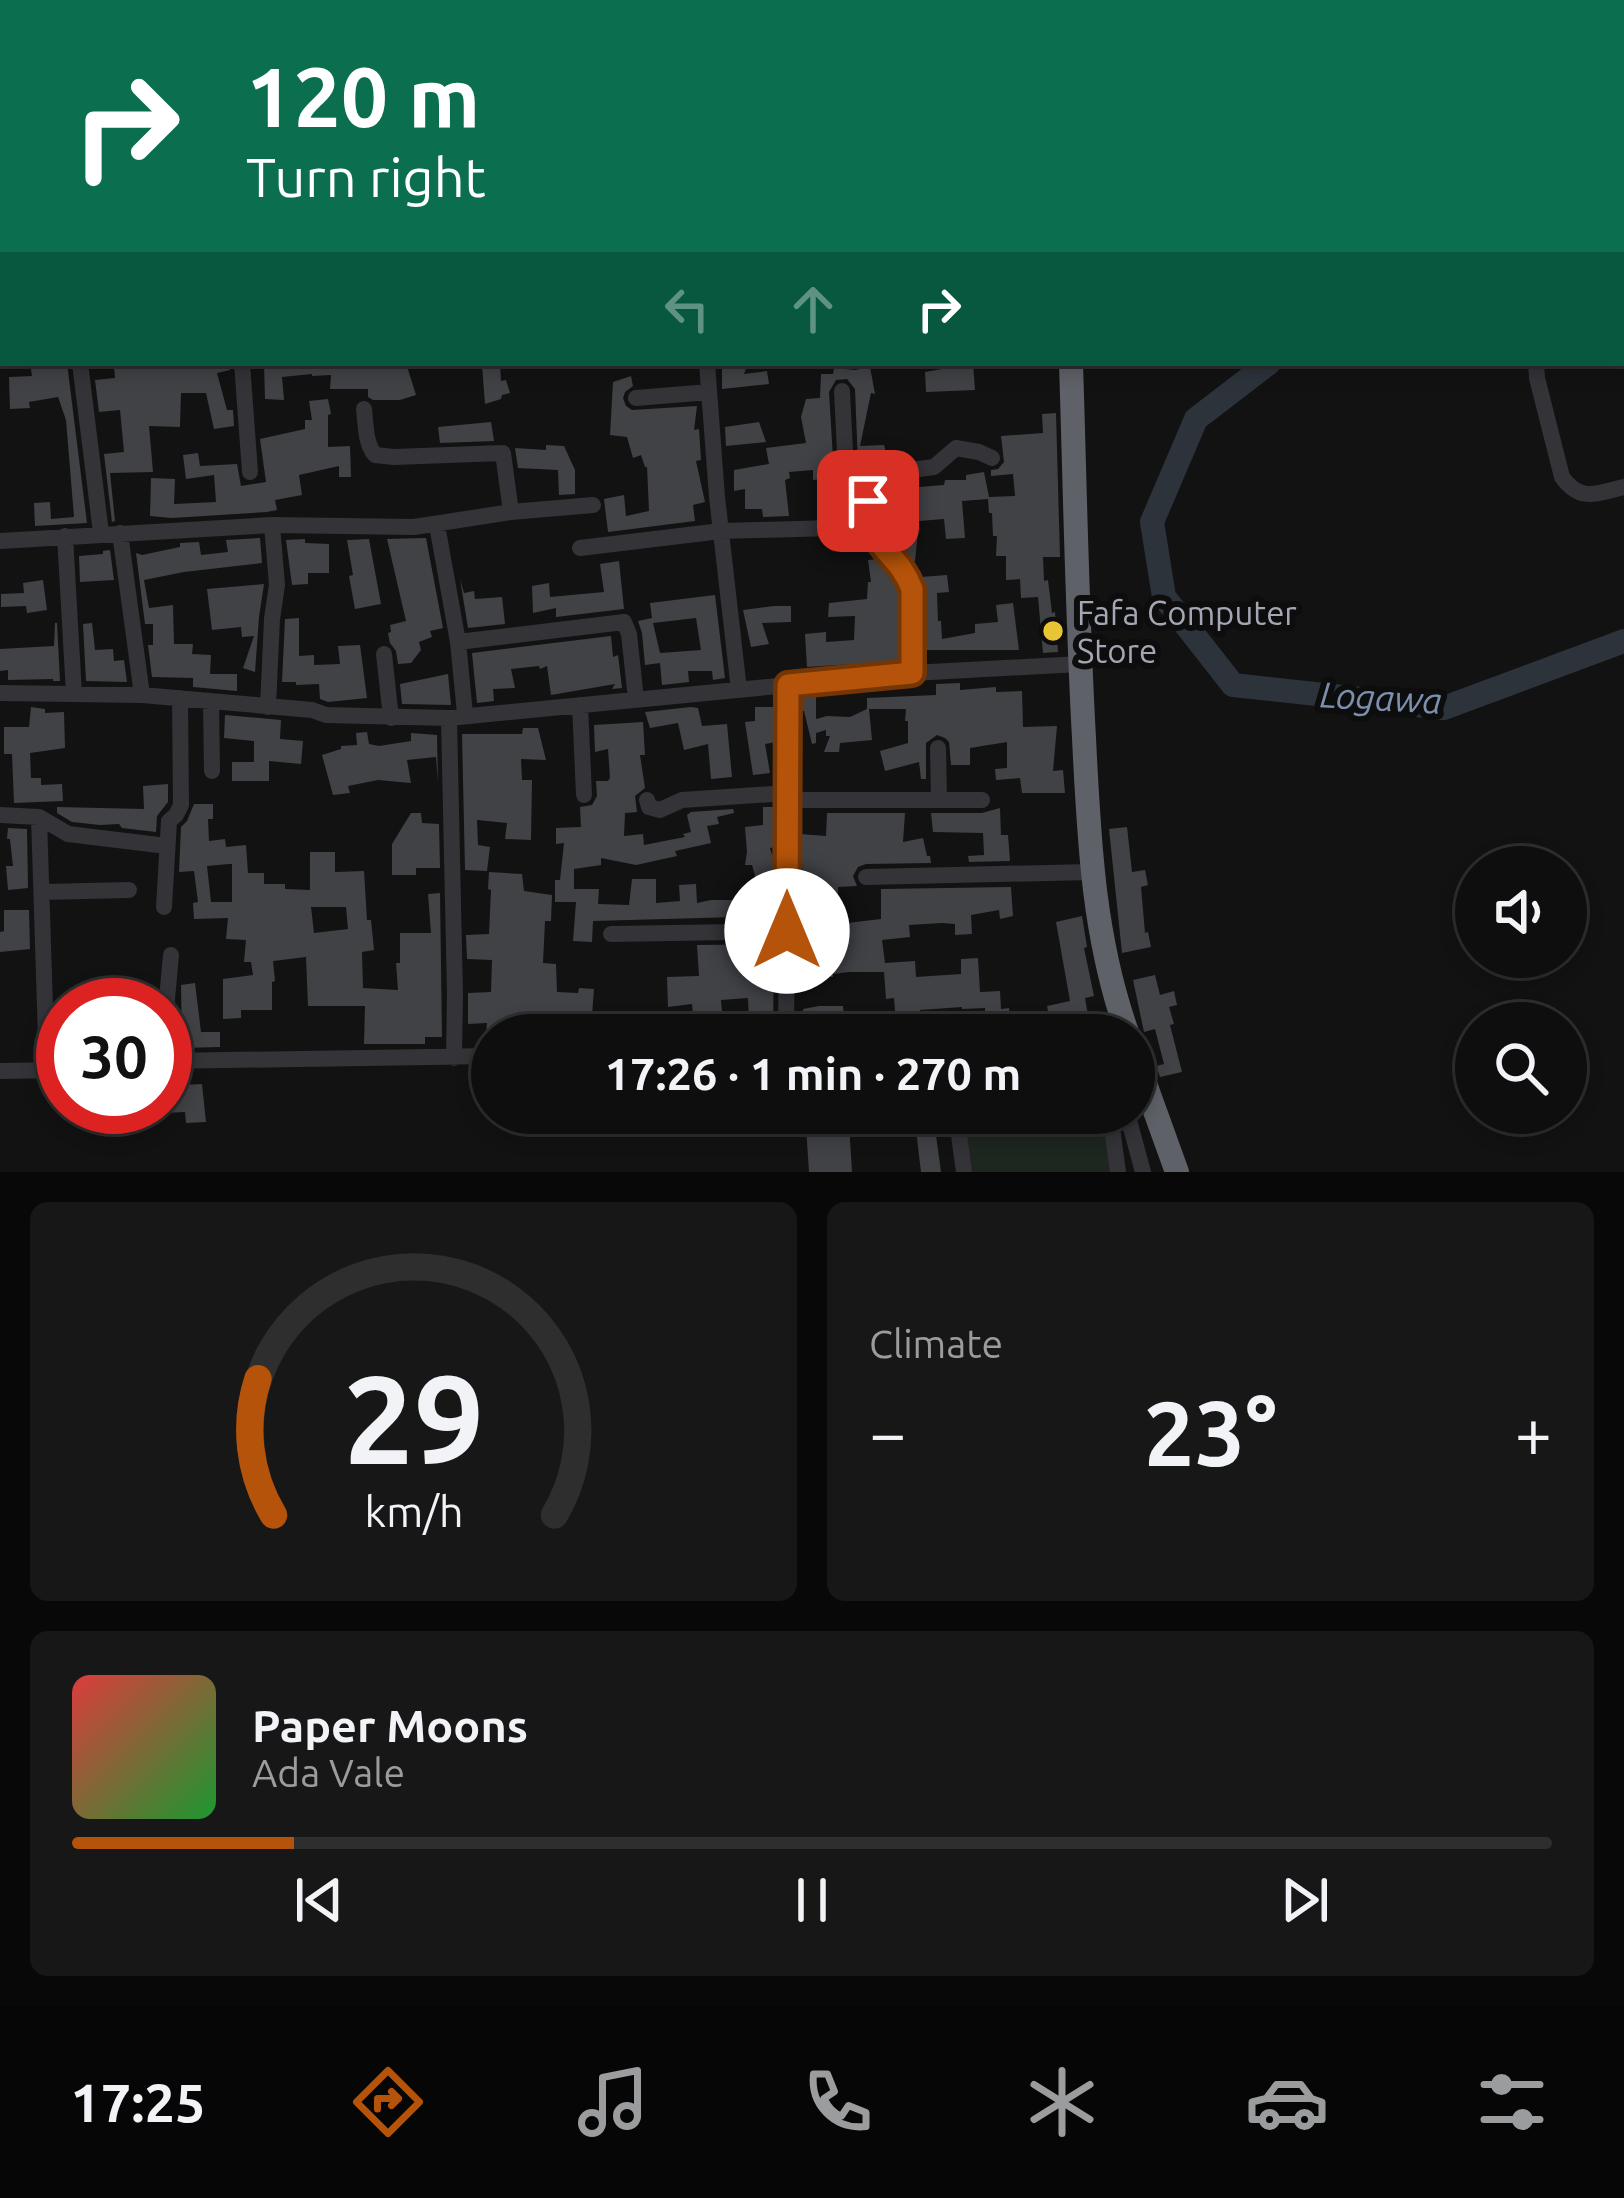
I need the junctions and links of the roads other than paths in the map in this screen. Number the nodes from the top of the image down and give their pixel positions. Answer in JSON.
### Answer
{"nodes":[{"id":1,"x":81,"y":366,"type":"edge"},
{"id":2,"x":242,"y":366,"type":"edge"},
{"id":3,"x":707,"y":366,"type":"edge"},
{"id":4,"x":1071,"y":366,"type":"edge"},
{"id":5,"x":1536,"y":366,"type":"edge"},
{"id":6,"x":842,"y":391,"type":"dead end"},
{"id":7,"x":709,"y":392,"type":"junction"},
{"id":8,"x":636,"y":398,"type":"dead end"},
{"id":9,"x":364,"y":410,"type":"dead end"},
{"id":10,"x":992,"y":458,"type":"dead end"},
{"id":11,"x":250,"y":472,"type":"dead end"},
{"id":12,"x":867,"y":476,"type":"junction"},
{"id":13,"x":1624,"y":487,"type":"edge"},
{"id":14,"x":592,"y":506,"type":"dead end"},
{"id":15,"x":511,"y":512,"type":"junction"},
{"id":16,"x":272,"y":525,"type":"junction"},
{"id":17,"x":437,"y":525,"type":"junction"},
{"id":18,"x":869,"y":527,"type":"junction"},
{"id":19,"x":721,"y":531,"type":"junction"},
{"id":20,"x":110,"y":533,"type":"junction"},
{"id":21,"x":65,"y":536,"type":"junction"},
{"id":22,"x":0,"y":541,"type":"edge"},
{"id":23,"x":580,"y":548,"type":"dead end"},
{"id":24,"x":458,"y":642,"type":"junction"},
{"id":25,"x":384,"y":654,"type":"dead end"},
{"id":26,"x":1080,"y":664,"type":"junction"},
{"id":27,"x":912,"y":673,"type":"junction"},
{"id":28,"x":788,"y":685,"type":"junction"},
{"id":29,"x":739,"y":689,"type":"junction"},
{"id":30,"x":0,"y":693,"type":"edge"},
{"id":31,"x":74,"y":694,"type":"junction"},
{"id":32,"x":142,"y":695,"type":"junction"},
{"id":33,"x":180,"y":698,"type":"junction"},
{"id":34,"x":636,"y":699,"type":"junction"},
{"id":35,"x":211,"y":702,"type":"junction"},
{"id":36,"x":580,"y":705,"type":"junction"},
{"id":37,"x":268,"y":707,"type":"junction"},
{"id":38,"x":456,"y":716,"type":"junction"},
{"id":39,"x":391,"y":718,"type":"junction"},
{"id":40,"x":938,"y":748,"type":"dead end"},
{"id":41,"x":212,"y":771,"type":"dead end"},
{"id":42,"x":584,"y":795,"type":"dead end"},
{"id":43,"x":788,"y":797,"type":"junction"},
{"id":44,"x":647,"y":800,"type":"dead end"},
{"id":45,"x":939,"y":800,"type":"junction"},
{"id":46,"x":982,"y":800,"type":"dead end"},
{"id":47,"x":0,"y":814,"type":"edge"},
{"id":48,"x":39,"y":817,"type":"junction"},
{"id":49,"x":166,"y":846,"type":"junction"},
{"id":50,"x":1091,"y":872,"type":"junction"},
{"id":51,"x":866,"y":877,"type":"dead end"},
{"id":52,"x":129,"y":890,"type":"dead end"},
{"id":53,"x":44,"y":892,"type":"junction"},
{"id":54,"x":164,"y":907,"type":"dead end"},
{"id":55,"x":787,"y":931,"type":"junction"},
{"id":56,"x":611,"y":934,"type":"dead end"},
{"id":57,"x":171,"y":955,"type":"dead end"},
{"id":58,"x":44,"y":978,"type":"edge"},
{"id":59,"x":169,"y":978,"type":"edge"},
{"id":60,"x":786,"y":1014,"type":"edge"},
{"id":61,"x":1121,"y":1014,"type":"edge"},
{"id":62,"x":471,"y":1057,"type":"edge"},
{"id":63,"x":454,"y":1058,"type":"junction"},
{"id":64,"x":192,"y":1061,"type":"edge"},
{"id":65,"x":0,"y":1071,"type":"edge"},
{"id":66,"x":36,"y":1071,"type":"edge"},
{"id":67,"x":1155,"y":1111,"type":"edge"},
{"id":68,"x":959,"y":1134,"type":"edge"},
{"id":69,"x":1113,"y":1134,"type":"edge"},
{"id":70,"x":1133,"y":1134,"type":"edge"},
{"id":71,"x":1165,"y":1138,"type":"junction"},
{"id":72,"x":1137,"y":1149,"type":"junction"},
{"id":73,"x":964,"y":1172,"type":"edge"},
{"id":74,"x":1118,"y":1172,"type":"edge"},
{"id":75,"x":1143,"y":1172,"type":"edge"},
{"id":76,"x":1178,"y":1172,"type":"edge"}],
"edges":[{"from":1,"to":20,"type":"street"},
{"from":2,"to":11,"type":"street"},
{"from":3,"to":7,"type":"street"},
{"from":4,"to":26,"type":"highway"},
{"from":5,"to":13,"type":"street"},
{"from":6,"to":12,"type":"street"},
{"from":7,"to":8,"type":"street"},
{"from":7,"to":19,"type":"street"},
{"from":9,"to":15,"type":"street"},
{"from":10,"to":12,"type":"street"},
{"from":12,"to":18,"type":"street"},
{"from":14,"to":15,"type":"street"},
{"from":15,"to":17,"type":"street"},
{"from":16,"to":17,"type":"street"},
{"from":16,"to":20,"type":"street"},
{"from":16,"to":37,"type":"street"},
{"from":17,"to":24,"type":"street"},
{"from":18,"to":19,"type":"street"},
{"from":18,"to":27,"type":"street"},
{"from":19,"to":23,"type":"street"},
{"from":19,"to":29,"type":"street"},
{"from":20,"to":21,"type":"street"},
{"from":20,"to":32,"type":"street"},
{"from":21,"to":22,"type":"street"},
{"from":21,"to":31,"type":"street"},
{"from":24,"to":34,"type":"street"},
{"from":24,"to":38,"type":"street"},
{"from":25,"to":39,"type":"street"},
{"from":26,"to":27,"type":"street"},
{"from":26,"to":50,"type":"highway"},
{"from":27,"to":28,"type":"street"},
{"from":28,"to":29,"type":"street"},
{"from":28,"to":43,"type":"street"},
{"from":29,"to":34,"type":"street"},
{"from":30,"to":31,"type":"street"},
{"from":31,"to":32,"type":"street"},
{"from":32,"to":33,"type":"street"},
{"from":33,"to":35,"type":"street"},
{"from":33,"to":49,"type":"street"},
{"from":34,"to":36,"type":"street"},
{"from":35,"to":37,"type":"street"},
{"from":35,"to":41,"type":"street"},
{"from":36,"to":38,"type":"street"},
{"from":36,"to":42,"type":"street"},
{"from":37,"to":39,"type":"street"},
{"from":38,"to":39,"type":"street"},
{"from":38,"to":63,"type":"street"},
{"from":40,"to":45,"type":"street"},
{"from":43,"to":44,"type":"street"},
{"from":43,"to":45,"type":"street"},
{"from":43,"to":55,"type":"street"},
{"from":45,"to":46,"type":"street"},
{"from":47,"to":48,"type":"street"},
{"from":48,"to":49,"type":"street"},
{"from":48,"to":53,"type":"street"},
{"from":49,"to":54,"type":"street"},
{"from":50,"to":51,"type":"street"},
{"from":50,"to":61,"type":"highway"},
{"from":52,"to":53,"type":"street"},
{"from":53,"to":58,"type":"street"},
{"from":55,"to":56,"type":"street"},
{"from":55,"to":60,"type":"street"},
{"from":57,"to":59,"type":"street"},
{"from":62,"to":63,"type":"street"},
{"from":63,"to":64,"type":"street"},
{"from":65,"to":66,"type":"street"},
{"from":67,"to":71,"type":"highway"},
{"from":68,"to":73,"type":"street"},
{"from":69,"to":74,"type":"street"},
{"from":70,"to":72,"type":"street"},
{"from":71,"to":72,"type":"street"},
{"from":71,"to":76,"type":"highway"},
{"from":72,"to":75,"type":"street"}]}
